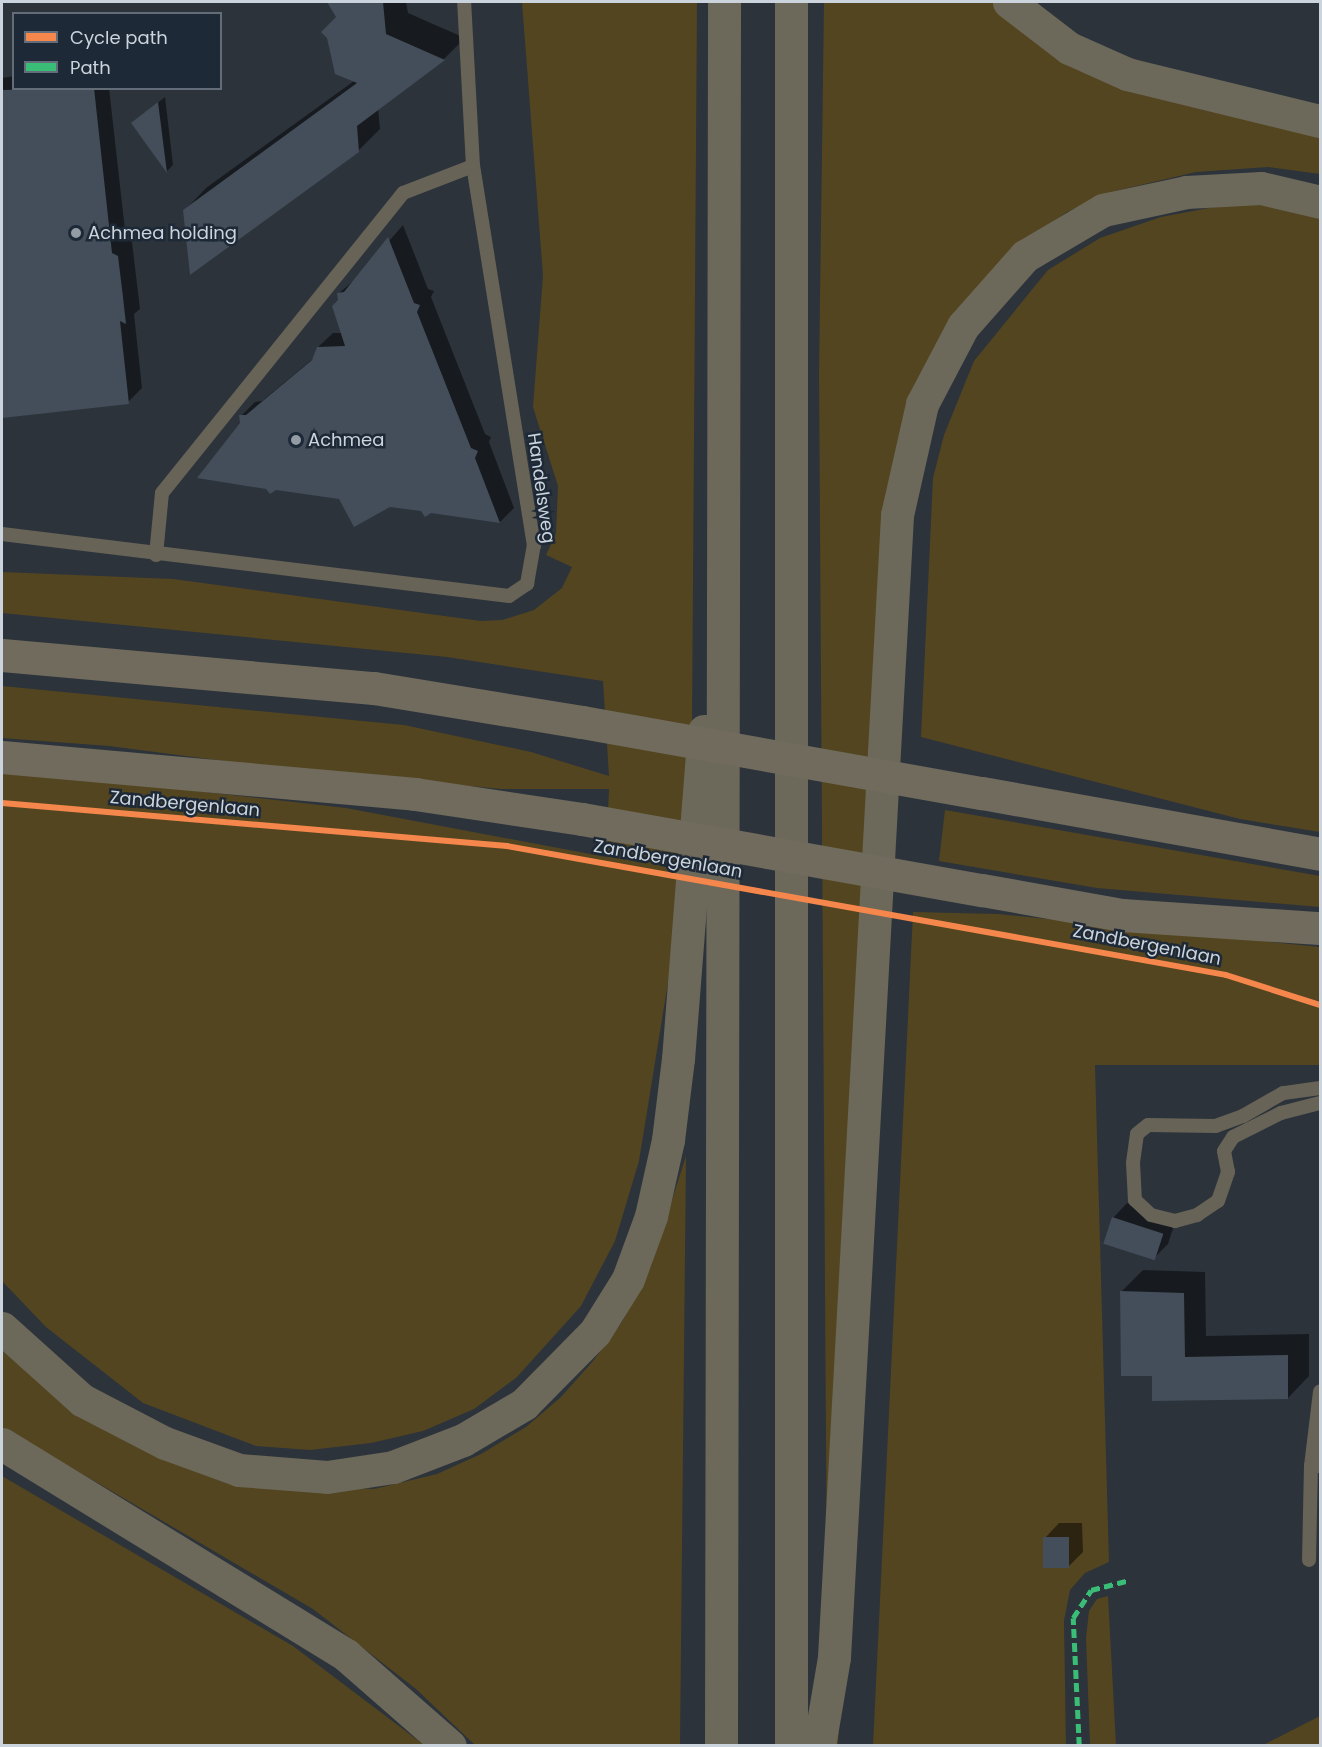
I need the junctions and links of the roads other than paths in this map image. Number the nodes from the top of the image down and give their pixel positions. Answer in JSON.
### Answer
{"nodes":[{"id":1,"x":464,"y":2,"type":"edge"},
{"id":2,"x":724,"y":2,"type":"edge"},
{"id":3,"x":791,"y":2,"type":"edge"},
{"id":4,"x":1009,"y":2,"type":"edge"},
{"id":5,"x":1320,"y":121,"type":"edge"},
{"id":6,"x":473,"y":166,"type":"junction"},
{"id":7,"x":1320,"y":202,"type":"edge"},
{"id":8,"x":724,"y":481,"type":"junction"},
{"id":9,"x":2,"y":534,"type":"edge"},
{"id":10,"x":156,"y":555,"type":"junction"},
{"id":11,"x":2,"y":655,"type":"edge"},
{"id":12,"x":2,"y":757,"type":"edge"},
{"id":13,"x":1320,"y":854,"type":"edge"},
{"id":14,"x":1320,"y":928,"type":"edge"},
{"id":15,"x":1320,"y":1088,"type":"edge"},
{"id":16,"x":1320,"y":1103,"type":"edge"},
{"id":17,"x":2,"y":1328,"type":"edge"},
{"id":18,"x":1320,"y":1392,"type":"edge"},
{"id":19,"x":2,"y":1444,"type":"edge"},
{"id":20,"x":1316,"y":1466,"type":"edge"},
{"id":21,"x":1309,"y":1560,"type":"dead end"},
{"id":22,"x":450,"y":1746,"type":"edge"},
{"id":23,"x":722,"y":1746,"type":"edge"},
{"id":24,"x":791,"y":1746,"type":"edge"},
{"id":25,"x":819,"y":1746,"type":"edge"}],
"edges":[{"from":1,"to":6,"type":"lane","name":"Handelsweg"},
{"from":2,"to":8,"type":"highway"},
{"from":3,"to":24,"type":"highway"},
{"from":4,"to":5,"type":"highway"},
{"from":6,"to":10,"type":"lane"},
{"from":6,"to":10,"type":"lane","name":"Handelsweg"},
{"from":7,"to":25,"type":"highway"},
{"from":8,"to":17,"type":"highway"},
{"from":8,"to":23,"type":"highway"},
{"from":9,"to":10,"type":"lane","name":"Handelsweg"},
{"from":11,"to":13,"type":"main road","bridge":true},
{"from":12,"to":14,"type":"main road","name":"Zandbergenlaan","bridge":true},
{"from":15,"to":16,"type":"lane"},
{"from":18,"to":20,"type":"lane"},
{"from":19,"to":22,"type":"highway"},
{"from":20,"to":21,"type":"lane"}]}
